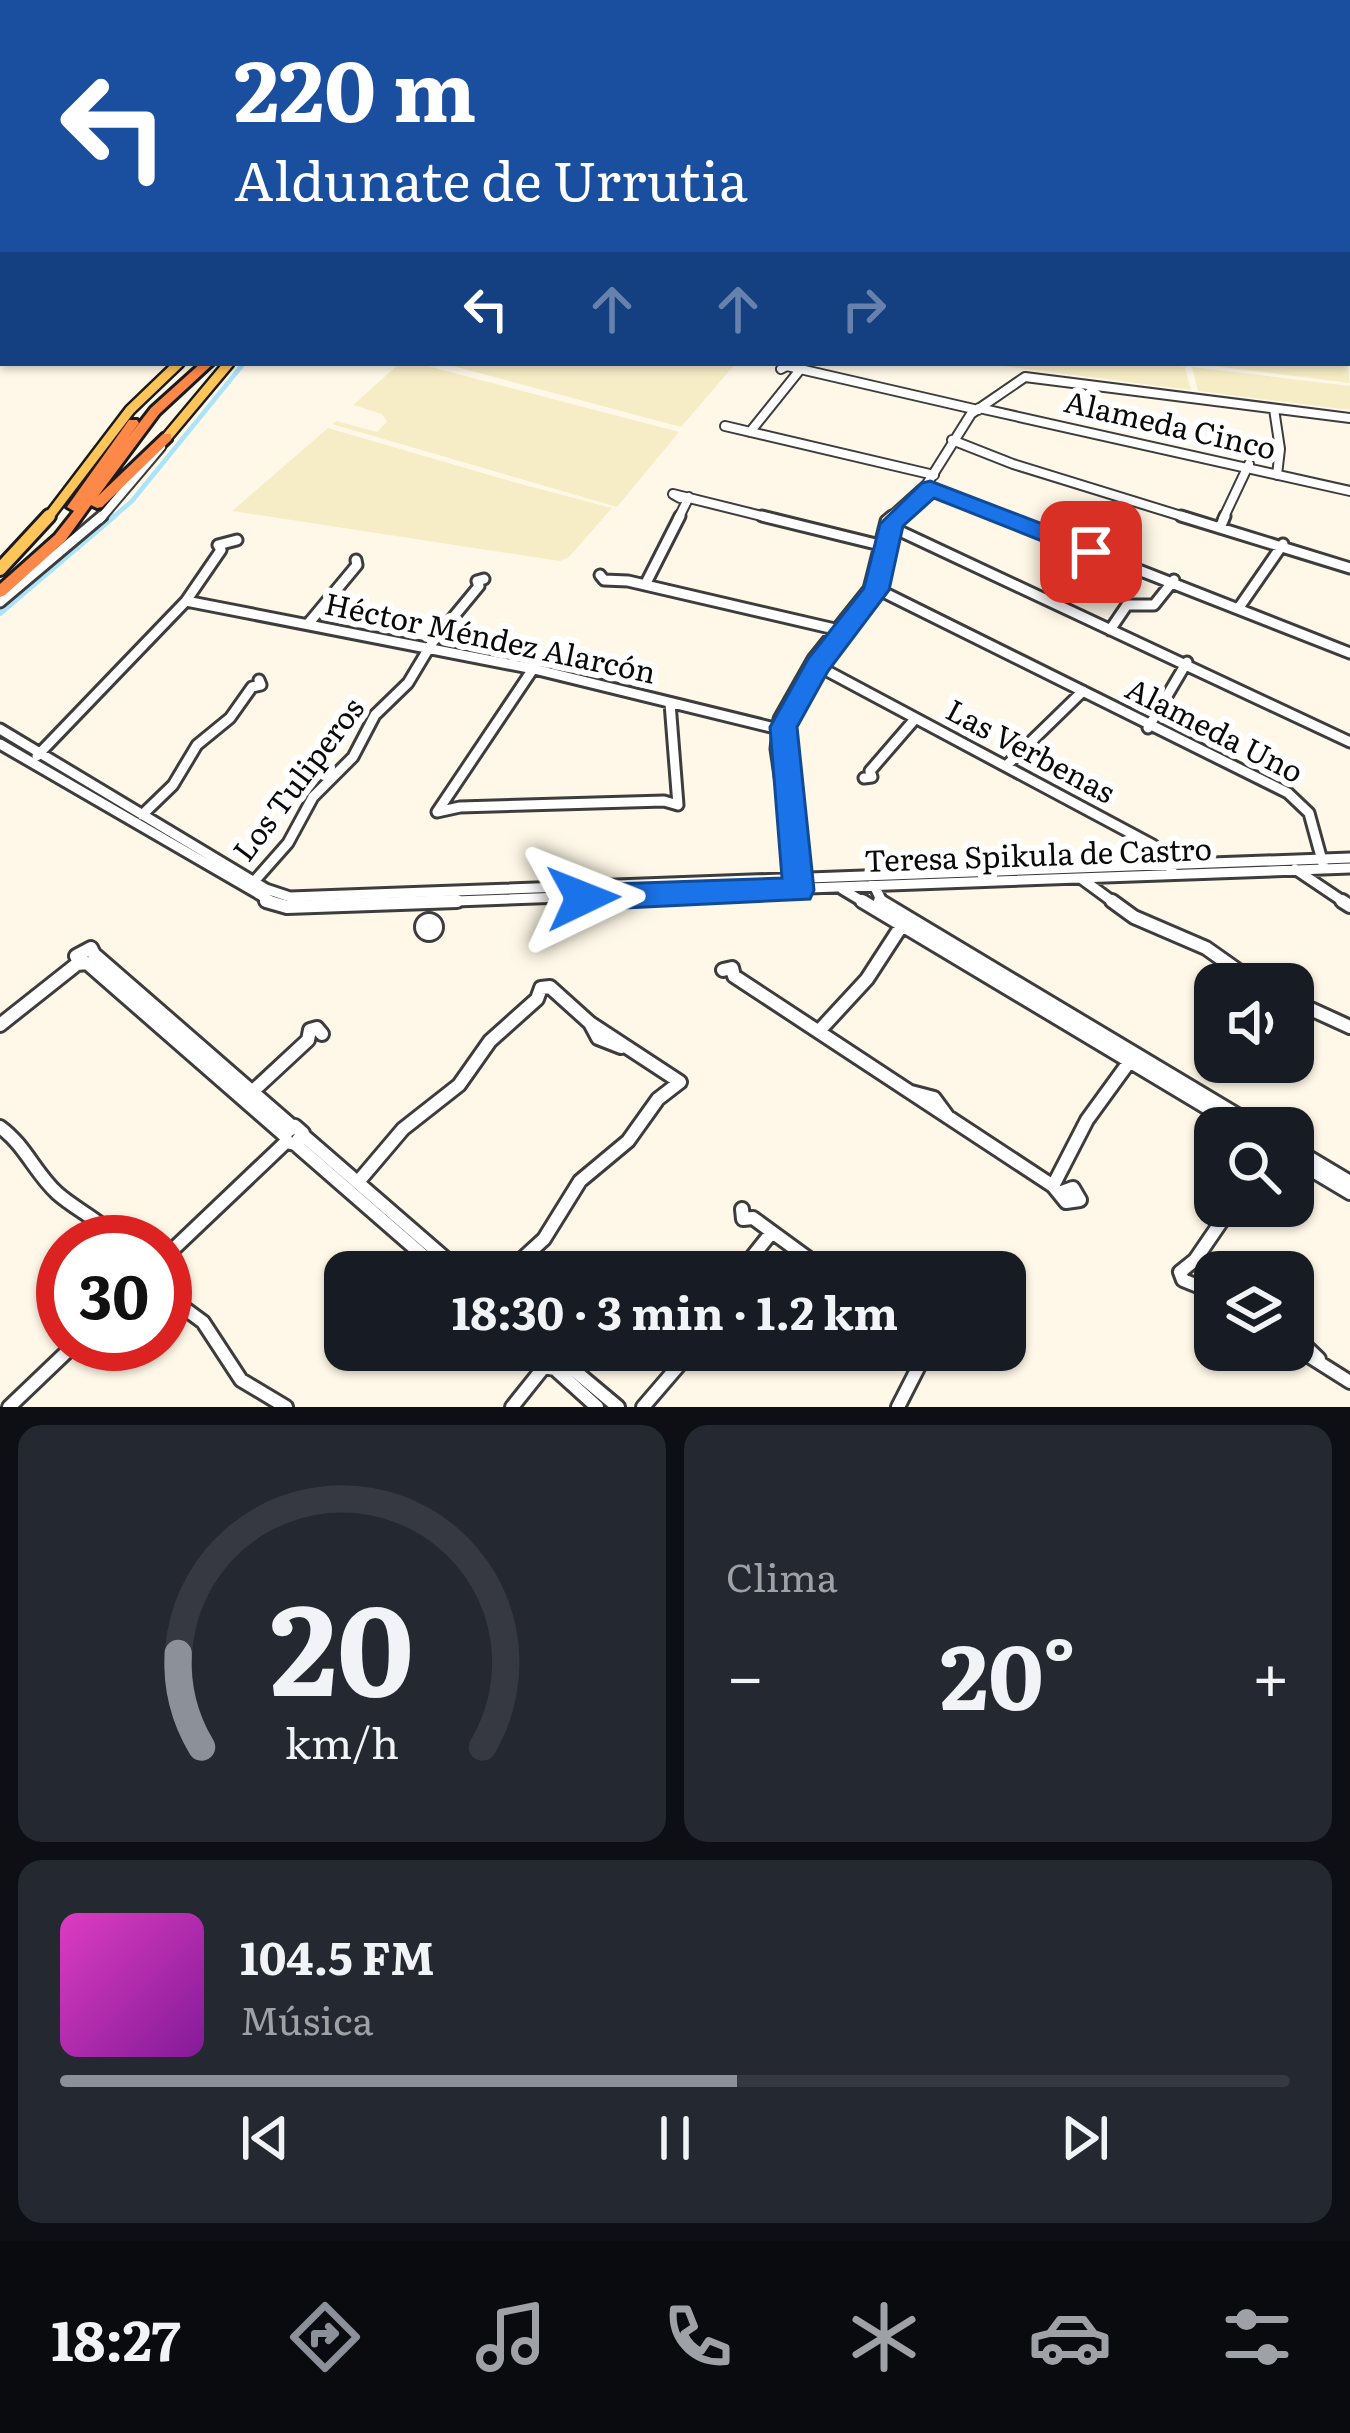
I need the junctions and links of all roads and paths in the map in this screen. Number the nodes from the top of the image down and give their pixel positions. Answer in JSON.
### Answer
{"nodes":[{"id":1,"x":176,"y":366,"type":"edge"},
{"id":2,"x":199,"y":366,"type":"edge"},
{"id":3,"x":200,"y":366,"type":"edge"},
{"id":4,"x":225,"y":366,"type":"edge"},
{"id":5,"x":980,"y":408,"type":"junction"},
{"id":6,"x":1274,"y":409,"type":"junction"},
{"id":7,"x":1350,"y":418,"type":"edge"},
{"id":8,"x":734,"y":428,"type":"dead end"},
{"id":9,"x":750,"y":432,"type":"junction"},
{"id":10,"x":167,"y":437,"type":"junction"},
{"id":11,"x":955,"y":440,"type":"junction"},
{"id":12,"x":1246,"y":465,"type":"junction"},
{"id":13,"x":1277,"y":472,"type":"junction"},
{"id":14,"x":931,"y":483,"type":"junction"},
{"id":15,"x":1350,"y":489,"type":"edge"},
{"id":16,"x":888,"y":524,"type":"junction"},
{"id":17,"x":1217,"y":526,"type":"junction"},
{"id":18,"x":1282,"y":546,"type":"junction"},
{"id":19,"x":882,"y":547,"type":"junction"},
{"id":20,"x":51,"y":548,"type":"junction"},
{"id":21,"x":221,"y":550,"type":"dead end"},
{"id":22,"x":351,"y":567,"type":"dead end"},
{"id":23,"x":1350,"y":567,"type":"edge"},
{"id":24,"x":0,"y":569,"type":"edge"},
{"id":25,"x":610,"y":577,"type":"dead end"},
{"id":26,"x":0,"y":580,"type":"edge"},
{"id":27,"x":1173,"y":582,"type":"junction"},
{"id":28,"x":644,"y":585,"type":"junction"},
{"id":29,"x":479,"y":586,"type":"dead end"},
{"id":30,"x":873,"y":589,"type":"junction"},
{"id":31,"x":7,"y":592,"type":"edge"},
{"id":32,"x":187,"y":599,"type":"junction"},
{"id":33,"x":0,"y":604,"type":"edge"},
{"id":34,"x":1239,"y":608,"type":"junction"},
{"id":35,"x":309,"y":622,"type":"junction"},
{"id":36,"x":1111,"y":628,"type":"junction"},
{"id":37,"x":841,"y":630,"type":"junction"},
{"id":38,"x":431,"y":645,"type":"junction"},
{"id":39,"x":1350,"y":651,"type":"edge"},
{"id":40,"x":1186,"y":663,"type":"junction"},
{"id":41,"x":814,"y":664,"type":"junction"},
{"id":42,"x":534,"y":667,"type":"junction"},
{"id":43,"x":253,"y":688,"type":"dead end"},
{"id":44,"x":1084,"y":694,"type":"junction"},
{"id":45,"x":670,"y":701,"type":"junction"},
{"id":46,"x":915,"y":718,"type":"junction"},
{"id":47,"x":1149,"y":726,"type":"junction"},
{"id":48,"x":780,"y":728,"type":"junction"},
{"id":49,"x":0,"y":729,"type":"edge"},
{"id":50,"x":18,"y":739,"type":"junction"},
{"id":51,"x":1350,"y":740,"type":"edge"},
{"id":52,"x":3,"y":746,"type":"edge"},
{"id":53,"x":36,"y":757,"type":"junction"},
{"id":54,"x":1009,"y":768,"type":"junction"},
{"id":55,"x":870,"y":771,"type":"dead end"},
{"id":56,"x":451,"y":795,"type":"junction"},
{"id":57,"x":460,"y":808,"type":"junction"},
{"id":58,"x":138,"y":819,"type":"junction"},
{"id":59,"x":1350,"y":858,"type":"edge"},
{"id":60,"x":1321,"y":863,"type":"junction"},
{"id":61,"x":1293,"y":866,"type":"junction"},
{"id":62,"x":1350,"y":868,"type":"edge"},
{"id":63,"x":1172,"y":870,"type":"junction"},
{"id":64,"x":1079,"y":874,"type":"junction"},
{"id":65,"x":873,"y":883,"type":"junction"},
{"id":66,"x":798,"y":884,"type":"junction"},
{"id":67,"x":840,"y":884,"type":"junction"},
{"id":68,"x":250,"y":886,"type":"junction"},
{"id":69,"x":430,"y":898,"type":"junction"},
{"id":70,"x":1350,"y":906,"type":"edge"},
{"id":71,"x":429,"y":921,"type":"dead end"},
{"id":72,"x":905,"y":922,"type":"junction"},
{"id":73,"x":84,"y":959,"type":"junction"},
{"id":74,"x":1227,"y":963,"type":"edge"},
{"id":75,"x":734,"y":976,"type":"dead end"},
{"id":76,"x":1314,"y":1011,"type":"edge"},
{"id":77,"x":0,"y":1021,"type":"edge"},
{"id":78,"x":1350,"y":1028,"type":"edge"},
{"id":79,"x":818,"y":1031,"type":"junction"},
{"id":80,"x":308,"y":1040,"type":"dead end"},
{"id":81,"x":1133,"y":1058,"type":"junction"},
{"id":82,"x":253,"y":1091,"type":"junction"},
{"id":83,"x":1209,"y":1107,"type":"edge"},
{"id":84,"x":1221,"y":1107,"type":"edge"},
{"id":85,"x":0,"y":1126,"type":"edge"},
{"id":86,"x":292,"y":1137,"type":"junction"},
{"id":87,"x":1314,"y":1161,"type":"edge"},
{"id":88,"x":1314,"y":1172,"type":"edge"},
{"id":89,"x":1350,"y":1182,"type":"edge"},
{"id":90,"x":358,"y":1183,"type":"junction"},
{"id":91,"x":1350,"y":1193,"type":"edge"},
{"id":92,"x":91,"y":1215,"type":"edge"},
{"id":93,"x":753,"y":1218,"type":"dead end"},
{"id":94,"x":192,"y":1231,"type":"edge"},
{"id":95,"x":772,"y":1232,"type":"junction"},
{"id":96,"x":419,"y":1251,"type":"edge"},
{"id":97,"x":437,"y":1251,"type":"edge"},
{"id":98,"x":531,"y":1251,"type":"edge"},
{"id":99,"x":757,"y":1251,"type":"edge"},
{"id":100,"x":798,"y":1251,"type":"edge"},
{"id":101,"x":1194,"y":1261,"type":"edge"},
{"id":102,"x":1194,"y":1282,"type":"edge"},
{"id":103,"x":192,"y":1314,"type":"edge"},
{"id":104,"x":1314,"y":1352,"type":"edge"},
{"id":105,"x":1314,"y":1359,"type":"edge"},
{"id":106,"x":1322,"y":1364,"type":"junction"},
{"id":107,"x":47,"y":1371,"type":"edge"},
{"id":108,"x":538,"y":1371,"type":"edge"},
{"id":109,"x":561,"y":1371,"type":"edge"},
{"id":110,"x":567,"y":1371,"type":"edge"},
{"id":111,"x":674,"y":1371,"type":"edge"},
{"id":112,"x":914,"y":1371,"type":"edge"},
{"id":113,"x":1350,"y":1382,"type":"edge"},
{"id":114,"x":9,"y":1407,"type":"edge"},
{"id":115,"x":286,"y":1407,"type":"edge"},
{"id":116,"x":512,"y":1407,"type":"edge"},
{"id":117,"x":597,"y":1407,"type":"edge"},
{"id":118,"x":618,"y":1407,"type":"edge"},
{"id":119,"x":643,"y":1407,"type":"edge"},
{"id":120,"x":898,"y":1407,"type":"edge"}],
"edges":[{"from":1,"to":24,"type":"main road"},
{"from":2,"to":26,"type":"highway"},
{"from":3,"to":20,"type":"highway"},
{"from":4,"to":10,"type":"main road"},
{"from":5,"to":6,"type":"street"},
{"from":5,"to":9,"type":"street","name":"Alameda Cinco"},
{"from":5,"to":11,"type":"street"},
{"from":5,"to":12,"type":"street","name":"Alameda Cinco"},
{"from":6,"to":7,"type":"street"},
{"from":6,"to":13,"type":"street"},
{"from":8,"to":9,"type":"street"},
{"from":9,"to":14,"type":"street"},
{"from":10,"to":20,"type":"highway"},
{"from":10,"to":31,"type":"street"},
{"from":11,"to":14,"type":"street"},
{"from":11,"to":17,"type":"street"},
{"from":12,"to":13,"type":"street","name":"Alameda Cinco"},
{"from":12,"to":17,"type":"street"},
{"from":13,"to":15,"type":"street","name":"Alameda Cinco"},
{"from":14,"to":16,"type":"street"},
{"from":14,"to":27,"type":"street"},
{"from":16,"to":19,"type":"street"},
{"from":16,"to":36,"type":"street"},
{"from":17,"to":18,"type":"street"},
{"from":18,"to":23,"type":"street"},
{"from":18,"to":34,"type":"street"},
{"from":19,"to":28,"type":"street"},
{"from":19,"to":30,"type":"street"},
{"from":20,"to":31,"type":"highway"},
{"from":21,"to":32,"type":"street"},
{"from":22,"to":35,"type":"street"},
{"from":25,"to":28,"type":"street"},
{"from":27,"to":34,"type":"street"},
{"from":27,"to":36,"type":"street"},
{"from":28,"to":37,"type":"street"},
{"from":29,"to":38,"type":"street","name":"Los Tuliperos"},
{"from":30,"to":37,"type":"street"},
{"from":30,"to":44,"type":"street","name":"Alameda Uno"},
{"from":31,"to":33,"type":"street"},
{"from":32,"to":35,"type":"street","name":"Héctor Méndez Alarcón"},
{"from":32,"to":53,"type":"street"},
{"from":34,"to":39,"type":"street"},
{"from":35,"to":38,"type":"street","name":"Héctor Méndez Alarcón"},
{"from":36,"to":40,"type":"street"},
{"from":37,"to":41,"type":"street"},
{"from":38,"to":42,"type":"street","name":"Héctor Méndez Alarcón"},
{"from":38,"to":68,"type":"street","name":"Los Tuliperos"},
{"from":40,"to":47,"type":"street"},
{"from":40,"to":51,"type":"street"},
{"from":41,"to":46,"type":"street","name":"Las Verbenas"},
{"from":41,"to":48,"type":"street"},
{"from":42,"to":45,"type":"street","name":"Héctor Méndez Alarcón"},
{"from":42,"to":56,"type":"street"},
{"from":43,"to":58,"type":"street"},
{"from":44,"to":47,"type":"street","name":"Alameda Uno"},
{"from":44,"to":54,"type":"street"},
{"from":45,"to":48,"type":"street","name":"Héctor Méndez Alarcón"},
{"from":45,"to":57,"type":"street"},
{"from":46,"to":54,"type":"street","name":"Las Verbenas"},
{"from":46,"to":55,"type":"street","name":"Las Verbenas"},
{"from":47,"to":60,"type":"street","name":"Alameda Uno"},
{"from":48,"to":66,"type":"street"},
{"from":49,"to":50,"type":"street","name":"Teresa Spikula de Castro"},
{"from":50,"to":52,"type":"street","name":"Teresa Spikula de Castro"},
{"from":50,"to":53,"type":"street","name":"Teresa Spikula de Castro"},
{"from":52,"to":53,"type":"street","name":"Teresa Spikula de Castro"},
{"from":53,"to":58,"type":"street","name":"Teresa Spikula de Castro"},
{"from":54,"to":63,"type":"street","name":"Las Verbenas"},
{"from":56,"to":57,"type":"street"},
{"from":56,"to":57,"type":"street"},
{"from":58,"to":68,"type":"street","name":"Teresa Spikula de Castro"},
{"from":59,"to":60,"type":"street","name":"Teresa Spikula de Castro"},
{"from":60,"to":61,"type":"street","name":"Teresa Spikula de Castro"},
{"from":60,"to":62,"type":"street","name":"Teresa Spikula de Castro"},
{"from":61,"to":63,"type":"street","name":"Teresa Spikula de Castro"},
{"from":61,"to":70,"type":"street"},
{"from":63,"to":64,"type":"street","name":"Teresa Spikula de Castro"},
{"from":64,"to":65,"type":"street","name":"Teresa Spikula de Castro"},
{"from":64,"to":74,"type":"street"},
{"from":65,"to":67,"type":"street","name":"Teresa Spikula de Castro"},
{"from":65,"to":72,"type":"street"},
{"from":66,"to":67,"type":"street","name":"Teresa Spikula de Castro"},
{"from":66,"to":69,"type":"street","name":"Teresa Spikula de Castro"},
{"from":67,"to":72,"type":"street"},
{"from":68,"to":69,"type":"street","name":"Teresa Spikula de Castro"},
{"from":69,"to":71,"type":"street"},
{"from":72,"to":79,"type":"street"},
{"from":72,"to":81,"type":"street"},
{"from":73,"to":77,"type":"street"},
{"from":73,"to":82,"type":"street"},
{"from":73,"to":86,"type":"street"},
{"from":75,"to":79,"type":"street"},
{"from":76,"to":78,"type":"street"},
{"from":79,"to":81,"type":"street"},
{"from":80,"to":82,"type":"street"},
{"from":81,"to":83,"type":"street"},
{"from":81,"to":84,"type":"street"},
{"from":82,"to":86,"type":"street"},
{"from":85,"to":92,"type":"street"},
{"from":86,"to":90,"type":"street"},
{"from":86,"to":94,"type":"street"},
{"from":86,"to":96,"type":"street"},
{"from":87,"to":89,"type":"street"},
{"from":88,"to":91,"type":"street"},
{"from":90,"to":97,"type":"street"},
{"from":90,"to":98,"type":"street"},
{"from":93,"to":95,"type":"street"},
{"from":95,"to":99,"type":"street"},
{"from":95,"to":100,"type":"street"},
{"from":101,"to":102,"type":"street"},
{"from":103,"to":115,"type":"street"},
{"from":104,"to":106,"type":"street"},
{"from":105,"to":106,"type":"street"},
{"from":106,"to":113,"type":"street"},
{"from":107,"to":114,"type":"street"},
{"from":108,"to":116,"type":"street"},
{"from":109,"to":117,"type":"street"},
{"from":110,"to":118,"type":"street"},
{"from":111,"to":119,"type":"street"},
{"from":112,"to":120,"type":"street"}]}
